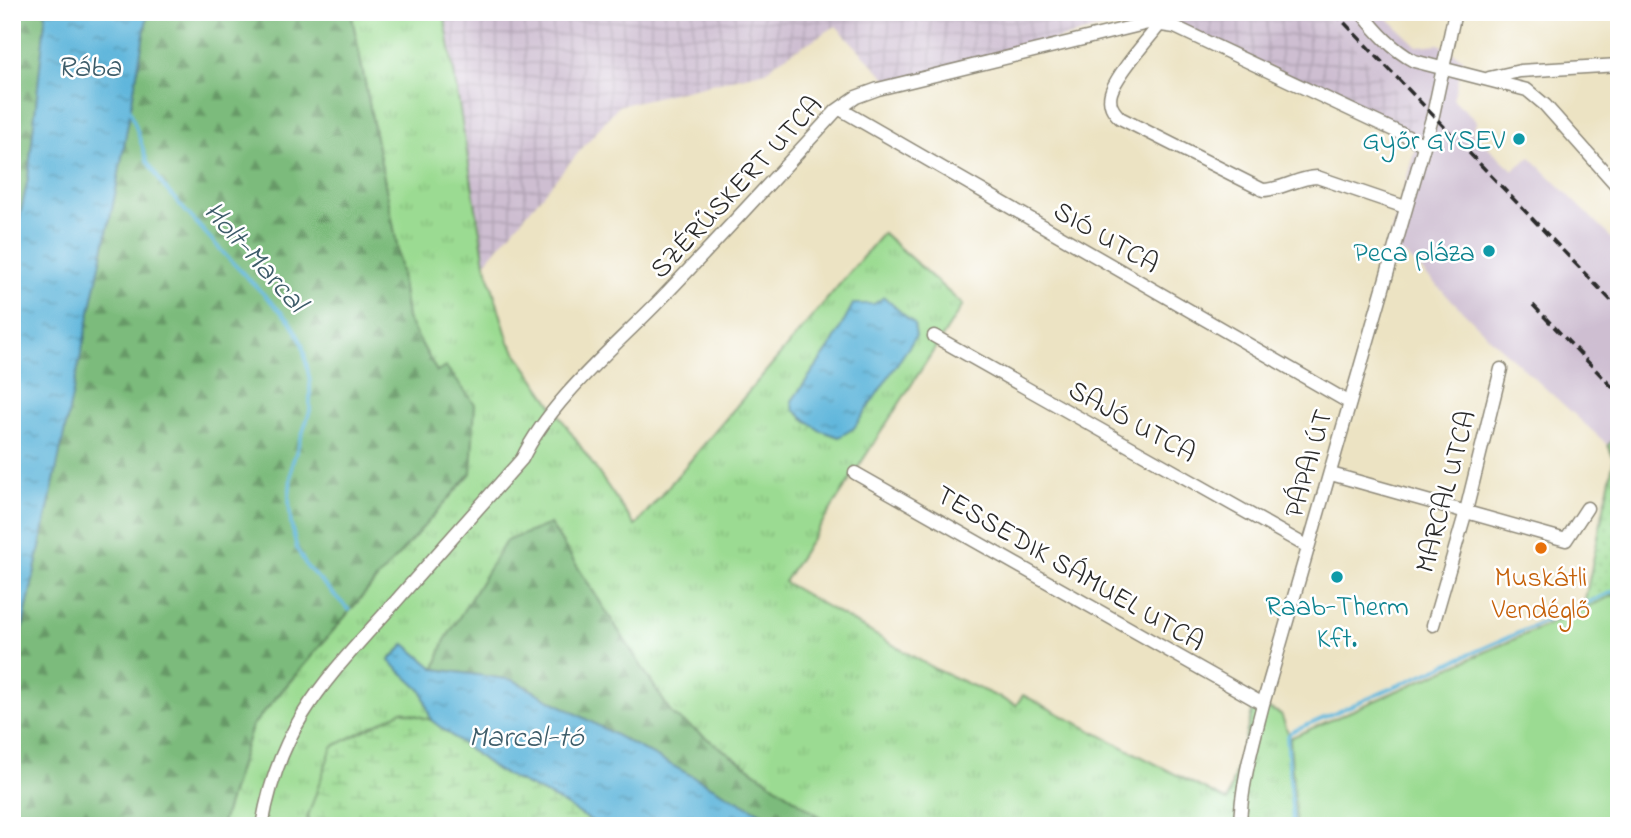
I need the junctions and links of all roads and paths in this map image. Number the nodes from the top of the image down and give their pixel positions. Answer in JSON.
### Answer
{"nodes":[{"id":1,"x":1361,"y":12,"type":"edge"},
{"id":2,"x":1455,"y":12,"type":"edge"},
{"id":3,"x":1161,"y":23,"type":"junction"},
{"id":4,"x":1619,"y":65,"type":"edge"},
{"id":5,"x":1445,"y":68,"type":"junction"},
{"id":6,"x":1486,"y":79,"type":"junction"},
{"id":7,"x":840,"y":109,"type":"junction"},
{"id":8,"x":1423,"y":144,"type":"junction"},
{"id":9,"x":1619,"y":188,"type":"edge"},
{"id":10,"x":1405,"y":207,"type":"junction"},
{"id":11,"x":934,"y":336,"type":"dead end"},
{"id":12,"x":1501,"y":369,"type":"dead end"},
{"id":13,"x":1350,"y":403,"type":"junction"},
{"id":14,"x":855,"y":473,"type":"dead end"},
{"id":15,"x":1331,"y":474,"type":"junction"},
{"id":16,"x":1587,"y":508,"type":"dead end"},
{"id":17,"x":1465,"y":511,"type":"junction"},
{"id":18,"x":1308,"y":547,"type":"junction"},
{"id":19,"x":1433,"y":625,"type":"dead end"},
{"id":20,"x":1263,"y":704,"type":"junction"},
{"id":21,"x":262,"y":826,"type":"edge"},
{"id":22,"x":1240,"y":826,"type":"edge"}],
"edges":[{"from":1,"to":5,"type":"street"},
{"from":2,"to":5,"type":"street","name":"PÁPAI ÚT"},
{"from":3,"to":7,"type":"street","name":"SZÉRŰSKERT UTCA"},
{"from":3,"to":8,"type":"street"},
{"from":3,"to":10,"type":"street"},
{"from":4,"to":6,"type":"street"},
{"from":5,"to":6,"type":"street"},
{"from":5,"to":8,"type":"street","name":"PÁPAI ÚT"},
{"from":6,"to":9,"type":"street"},
{"from":7,"to":13,"type":"street","name":"SIÓ UTCA"},
{"from":7,"to":21,"type":"street","name":"SZÉRŰSKERT UTCA"},
{"from":8,"to":10,"type":"street","name":"PÁPAI ÚT"},
{"from":10,"to":13,"type":"street","name":"PÁPAI ÚT"},
{"from":11,"to":18,"type":"street","name":"SAJÓ UTCA"},
{"from":12,"to":17,"type":"street","name":"MARCAL UTCA"},
{"from":13,"to":15,"type":"street","name":"PÁPAI ÚT"},
{"from":14,"to":20,"type":"street","name":"TESSEDIK SÁMUEL UTCA"},
{"from":15,"to":17,"type":"street"},
{"from":15,"to":18,"type":"street","name":"PÁPAI ÚT"},
{"from":16,"to":17,"type":"street"},
{"from":17,"to":19,"type":"street","name":"MARCAL UTCA"},
{"from":18,"to":20,"type":"street","name":"PÁPAI ÚT"},
{"from":20,"to":22,"type":"street","name":"PÁPAI ÚT"}]}
